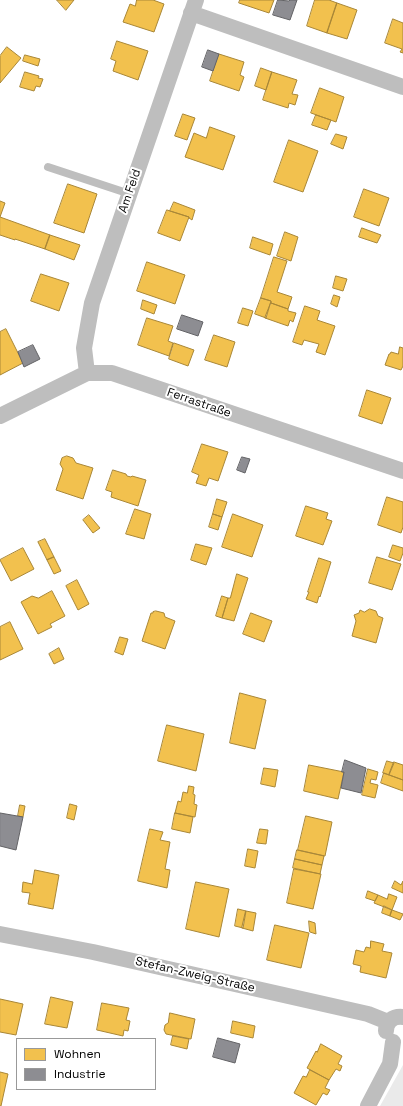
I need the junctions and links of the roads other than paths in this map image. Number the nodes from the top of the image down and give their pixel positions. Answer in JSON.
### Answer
{"nodes":[{"id":1,"x":194,"y":6,"type":"edge"},
{"id":2,"x":403,"y":87,"type":"edge"},
{"id":3,"x":48,"y":167,"type":"dead end"},
{"id":4,"x":130,"y":194,"type":"junction"},
{"id":5,"x":87,"y":373,"type":"junction"},
{"id":6,"x":0,"y":416,"type":"edge"},
{"id":7,"x":403,"y":471,"type":"edge"},
{"id":8,"x":0,"y":934,"type":"edge"},
{"id":9,"x":403,"y":1017,"type":"edge"},
{"id":10,"x":388,"y":1022,"type":"junction"},
{"id":11,"x":398,"y":1043,"type":"edge"},
{"id":12,"x":368,"y":1106,"type":"edge"}],
"edges":[{"from":1,"to":2,"type":"street","name":"Am Feld"},
{"from":1,"to":4,"type":"street","name":"Am Feld"},
{"from":3,"to":4,"type":"lane"},
{"from":4,"to":5,"type":"street","name":"Am Feld"},
{"from":5,"to":6,"type":"street","name":"Ferrastraße"},
{"from":5,"to":7,"type":"street","name":"Ferrastraße"},
{"from":8,"to":10,"type":"street","name":"Stefan-Zweig-Straße"},
{"from":9,"to":10,"type":"street"},
{"from":10,"to":11,"type":"street"},
{"from":11,"to":12,"type":"street"}]}
